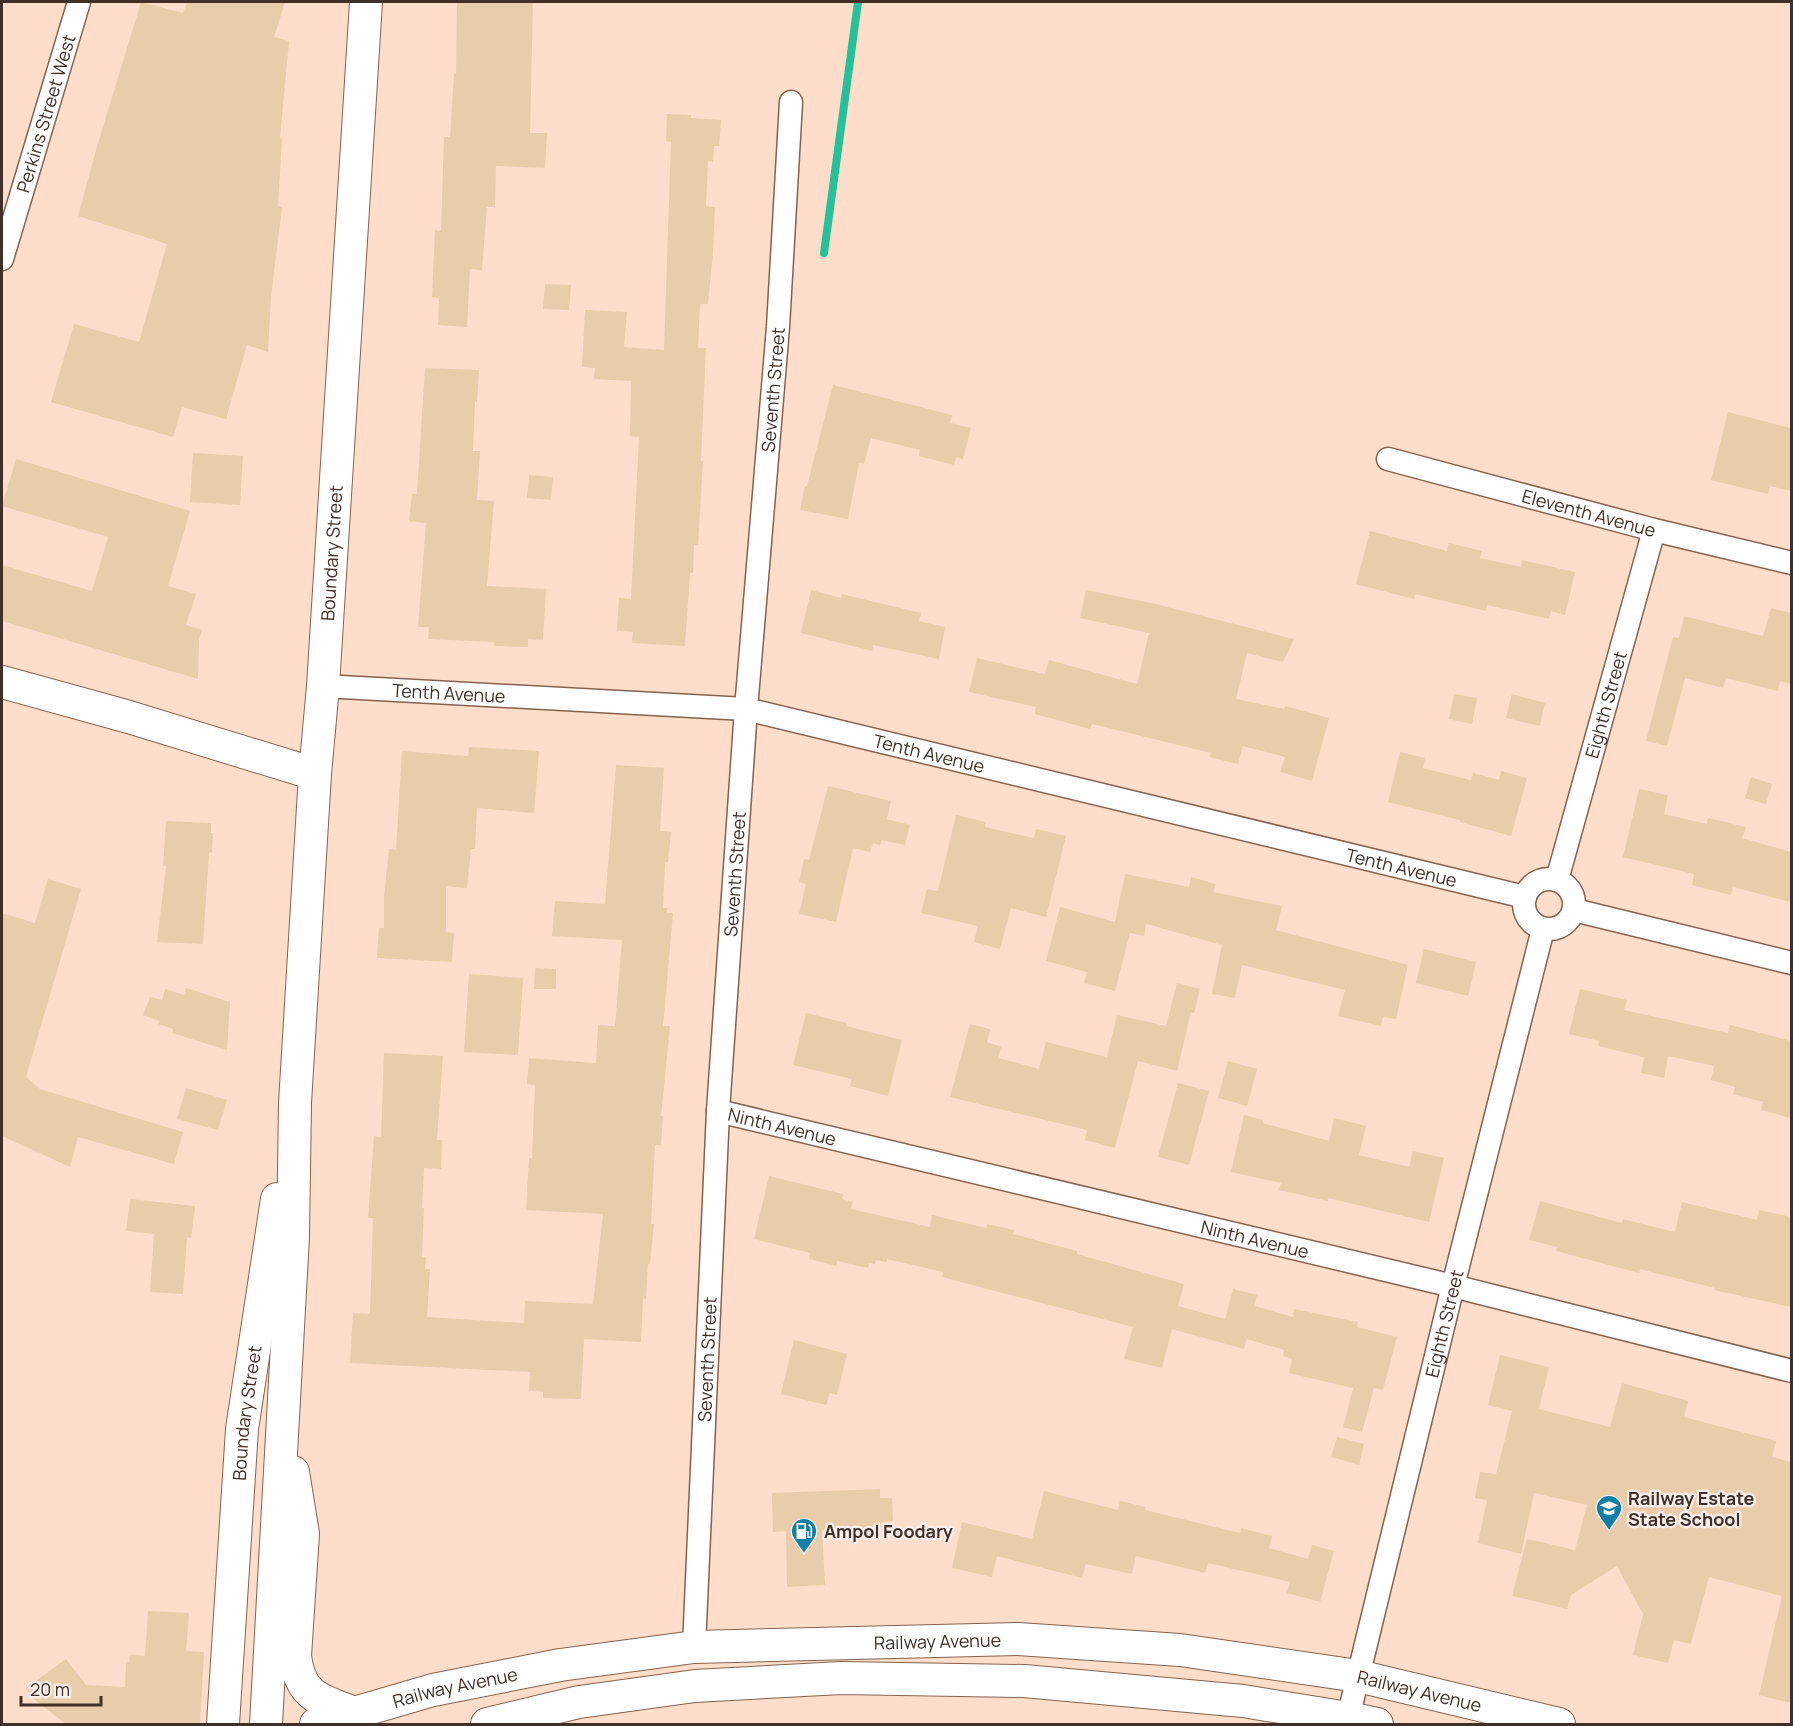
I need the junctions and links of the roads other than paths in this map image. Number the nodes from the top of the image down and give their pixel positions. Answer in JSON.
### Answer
{"nodes":[{"id":1,"x":79,"y":2,"type":"edge"},
{"id":2,"x":366,"y":2,"type":"edge"},
{"id":3,"x":790,"y":102,"type":"dead end"},
{"id":4,"x":2,"y":259,"type":"edge"},
{"id":5,"x":1388,"y":459,"type":"dead end"},
{"id":6,"x":1654,"y":530,"type":"junction"},
{"id":7,"x":1791,"y":563,"type":"edge"},
{"id":8,"x":2,"y":682,"type":"edge"},
{"id":9,"x":323,"y":686,"type":"junction"},
{"id":10,"x":746,"y":708,"type":"junction"},
{"id":11,"x":315,"y":774,"type":"junction"},
{"id":12,"x":1557,"y":880,"type":"junction"},
{"id":13,"x":1524,"y":897,"type":"junction"},
{"id":14,"x":1574,"y":910,"type":"junction"},
{"id":15,"x":1543,"y":929,"type":"junction"},
{"id":16,"x":1791,"y":963,"type":"edge"},
{"id":17,"x":295,"y":1103,"type":"junction"},
{"id":18,"x":718,"y":1111,"type":"junction"},
{"id":19,"x":1453,"y":1286,"type":"junction"},
{"id":20,"x":1791,"y":1371,"type":"edge"},
{"id":21,"x":284,"y":1409,"type":"junction"},
{"id":22,"x":694,"y":1647,"type":"junction"},
{"id":23,"x":1358,"y":1676,"type":"junction"},
{"id":24,"x":355,"y":1713,"type":"junction"},
{"id":25,"x":1362,"y":1721,"type":"edge"},
{"id":26,"x":223,"y":1725,"type":"edge"},
{"id":27,"x":266,"y":1725,"type":"edge"},
{"id":28,"x":316,"y":1725,"type":"edge"},
{"id":29,"x":487,"y":1725,"type":"edge"},
{"id":30,"x":1559,"y":1725,"type":"edge"}],
"edges":[{"from":1,"to":4,"type":"street","name":"Perkins Street West"},
{"from":2,"to":9,"type":"main road","name":"Boundary Street"},
{"from":3,"to":10,"type":"street","name":"Seventh Street"},
{"from":5,"to":6,"type":"street","name":"Eleventh Avenue"},
{"from":6,"to":7,"type":"street","name":"Eleventh Avenue"},
{"from":6,"to":12,"type":"street","name":"Eighth Street"},
{"from":8,"to":11,"type":"main road"},
{"from":9,"to":10,"type":"street","name":"Tenth Avenue"},
{"from":9,"to":11,"type":"main road","name":"Boundary Street"},
{"from":10,"to":13,"type":"street","name":"Tenth Avenue"},
{"from":10,"to":18,"type":"street","name":"Seventh Street"},
{"from":11,"to":17,"type":"main road","name":"Boundary Street"},
{"from":12,"to":13,"type":"street"},
{"from":12,"to":14,"type":"street"},
{"from":13,"to":15,"type":"street"},
{"from":14,"to":15,"type":"street"},
{"from":14,"to":16,"type":"street"},
{"from":15,"to":19,"type":"street","name":"Eighth Street"},
{"from":17,"to":21,"type":"main road","name":"Boundary Street"},
{"from":17,"to":26,"type":"main road","name":"Boundary Street"},
{"from":18,"to":19,"type":"street","name":"Ninth Avenue"},
{"from":18,"to":22,"type":"street","name":"Seventh Street"},
{"from":19,"to":20,"type":"street","name":"Ninth Avenue"},
{"from":19,"to":23,"type":"street","name":"Eighth Street"},
{"from":21,"to":24,"type":"main road"},
{"from":21,"to":27,"type":"main road","name":"Boundary Street"},
{"from":22,"to":23,"type":"main road","name":"Railway Avenue"},
{"from":22,"to":24,"type":"main road","name":"Railway Avenue"},
{"from":23,"to":25,"type":"street","name":"Eighth Street"},
{"from":23,"to":30,"type":"main road","name":"Railway Avenue"},
{"from":24,"to":28,"type":"main road","name":"Railway Avenue"},
{"from":25,"to":29,"type":"main road","name":"Railway Avenue"}]}
